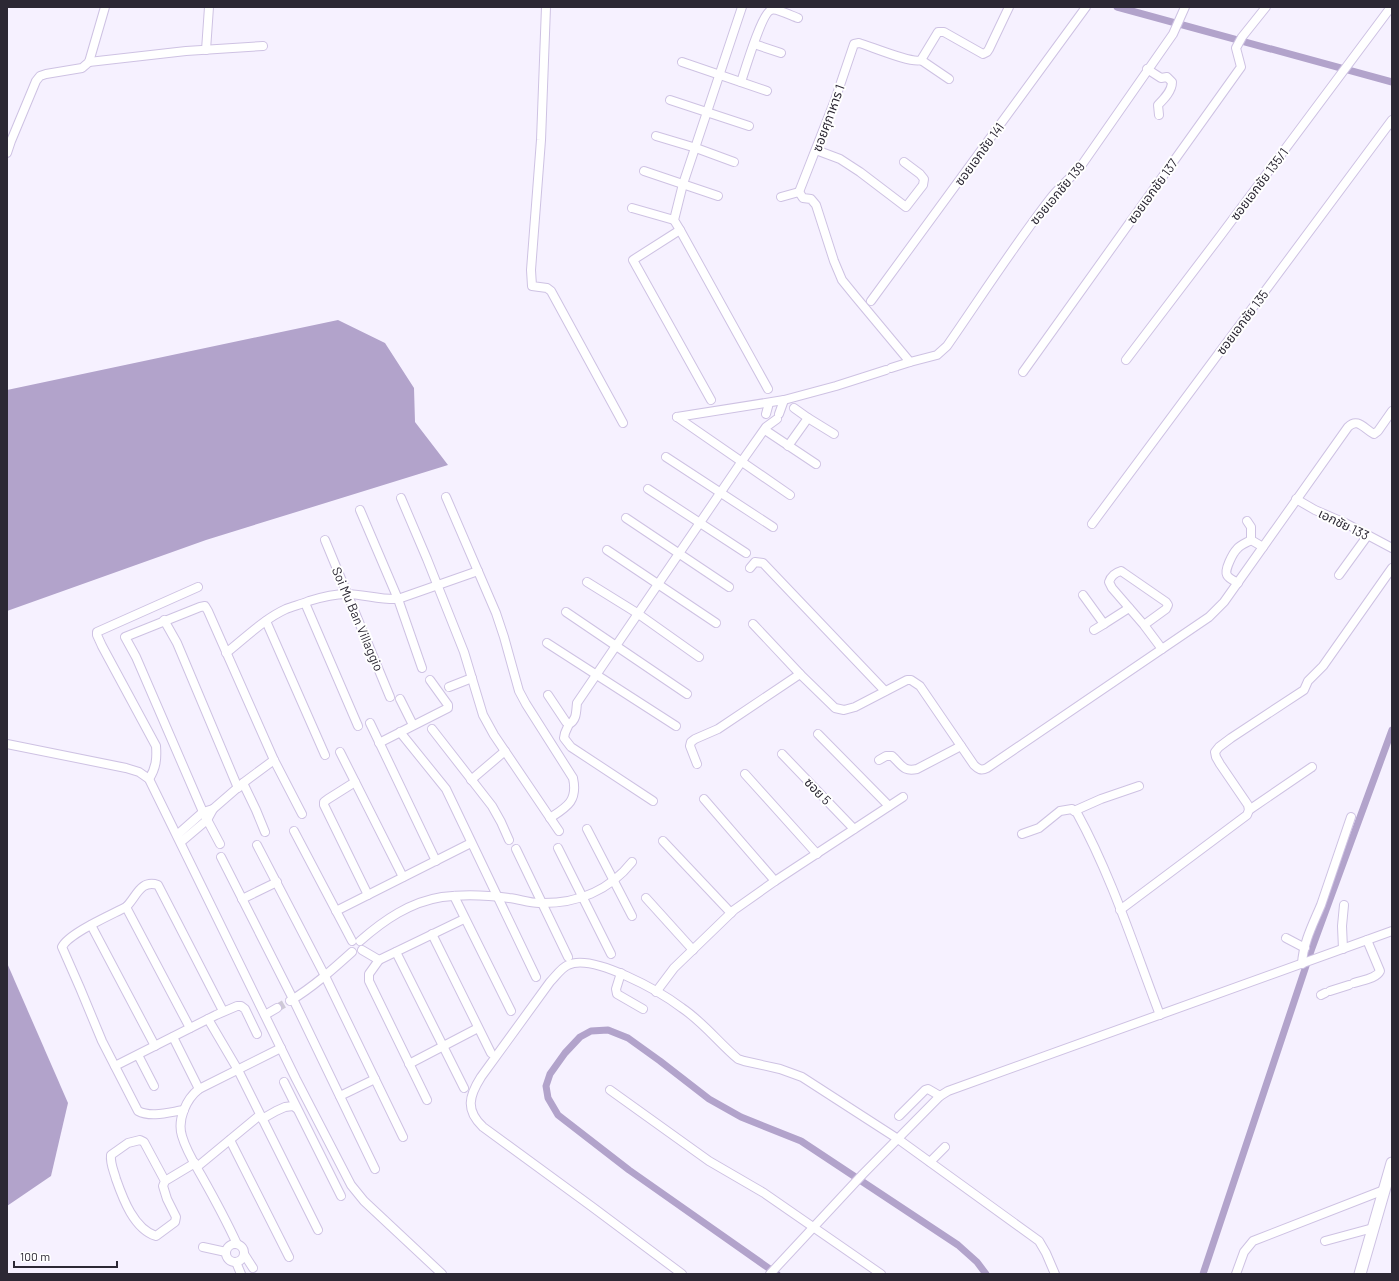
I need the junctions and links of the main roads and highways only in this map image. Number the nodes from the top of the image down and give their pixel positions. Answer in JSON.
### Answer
{"nodes":[{"id":1,"x":1392,"y":1163,"type":"edge"},
{"id":2,"x":1360,"y":1274,"type":"edge"}],
"edges":[{"from":1,"to":2,"type":"main road"}]}
